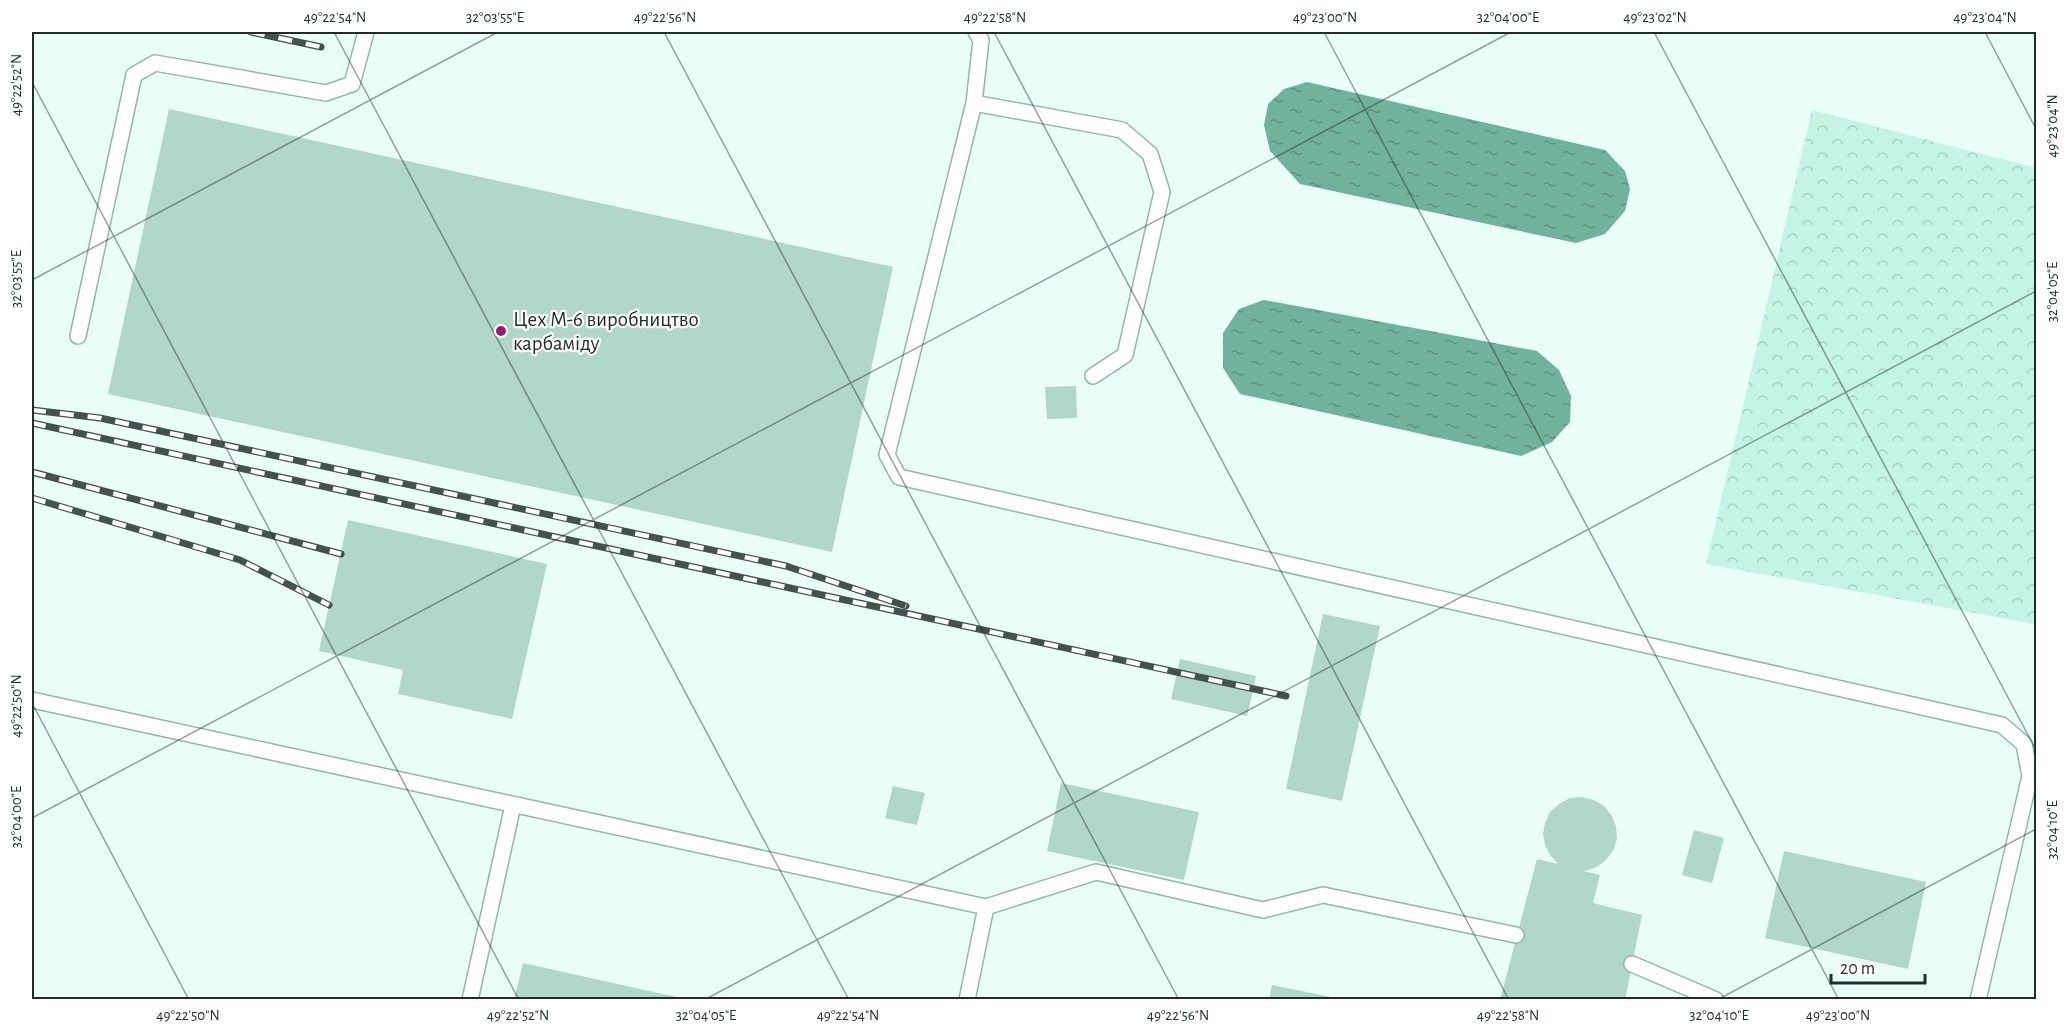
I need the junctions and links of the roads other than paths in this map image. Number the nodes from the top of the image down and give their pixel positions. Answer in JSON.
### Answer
{"nodes":[{"id":1,"x":366,"y":32,"type":"edge"},
{"id":2,"x":976,"y":32,"type":"edge"},
{"id":3,"x":974,"y":103,"type":"junction"},
{"id":4,"x":78,"y":336,"type":"dead end"},
{"id":5,"x":1093,"y":376,"type":"dead end"},
{"id":6,"x":32,"y":700,"type":"edge"},
{"id":7,"x":513,"y":805,"type":"junction"},
{"id":8,"x":986,"y":907,"type":"junction"},
{"id":9,"x":1516,"y":935,"type":"dead end"},
{"id":10,"x":1632,"y":964,"type":"dead end"},
{"id":11,"x":470,"y":999,"type":"edge"},
{"id":12,"x":967,"y":999,"type":"edge"},
{"id":13,"x":1716,"y":999,"type":"edge"},
{"id":14,"x":1978,"y":999,"type":"edge"}],
"edges":[{"from":1,"to":4,"type":"lane"},
{"from":2,"to":3,"type":"lane"},
{"from":3,"to":5,"type":"lane"},
{"from":3,"to":14,"type":"lane"},
{"from":6,"to":7,"type":"lane"},
{"from":7,"to":8,"type":"lane"},
{"from":7,"to":11,"type":"lane"},
{"from":8,"to":9,"type":"lane"},
{"from":8,"to":12,"type":"lane"},
{"from":10,"to":13,"type":"lane"}]}
